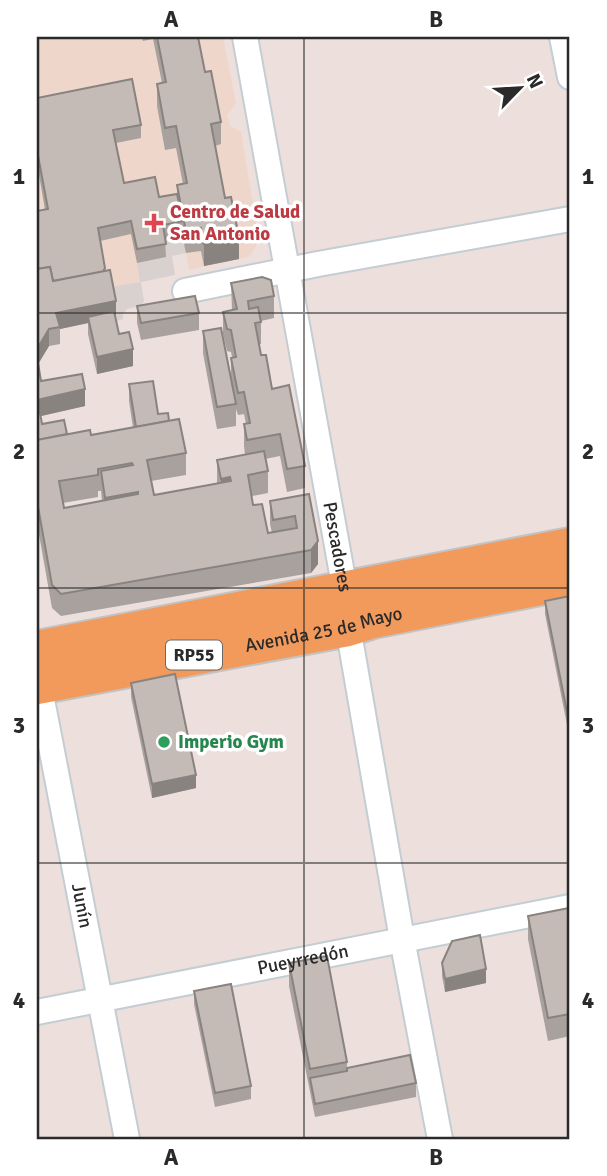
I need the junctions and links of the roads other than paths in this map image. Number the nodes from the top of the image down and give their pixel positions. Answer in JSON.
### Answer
{"nodes":[{"id":1,"x":244,"y":37,"type":"edge"},
{"id":2,"x":562,"y":37,"type":"edge"},
{"id":3,"x":570,"y":77,"type":"edge"},
{"id":4,"x":570,"y":219,"type":"edge"},
{"id":5,"x":287,"y":270,"type":"junction"},
{"id":6,"x":185,"y":291,"type":"dead end"},
{"id":7,"x":570,"y":547,"type":"edge"},
{"id":8,"x":570,"y":580,"type":"edge"},
{"id":9,"x":347,"y":608,"type":"junction"},
{"id":10,"x":37,"y":674,"type":"edge"},
{"id":11,"x":570,"y":906,"type":"edge"},
{"id":12,"x":402,"y":939,"type":"junction"},
{"id":13,"x":101,"y":999,"type":"junction"},
{"id":14,"x":37,"y":1012,"type":"edge"},
{"id":15,"x":127,"y":1139,"type":"edge"},
{"id":16,"x":440,"y":1139,"type":"edge"}],
"edges":[{"from":1,"to":5,"type":"street","name":"Pescadores"},
{"from":2,"to":3,"type":"street"},
{"from":4,"to":5,"type":"street"},
{"from":5,"to":6,"type":"street"},
{"from":5,"to":9,"type":"street","name":"Pescadores"},
{"from":7,"to":9,"type":"main road","name":"Avenida 25 de Mayo","number":"RP55"},
{"from":8,"to":9,"type":"main road","name":"Avenida 25 de Mayo","number":"RP55"},
{"from":9,"to":10,"type":"main road","name":"Avenida 25 de Mayo","number":"RP55"},
{"from":9,"to":12,"type":"street","name":"Pescadores"},
{"from":10,"to":13,"type":"street","name":"Junín"},
{"from":11,"to":12,"type":"street","name":"Pueyrredón"},
{"from":12,"to":13,"type":"street","name":"Pueyrredón"},
{"from":12,"to":16,"type":"street","name":"Pescadores"},
{"from":13,"to":14,"type":"street","name":"Pueyrredón"},
{"from":13,"to":15,"type":"street","name":"Junín"}]}
